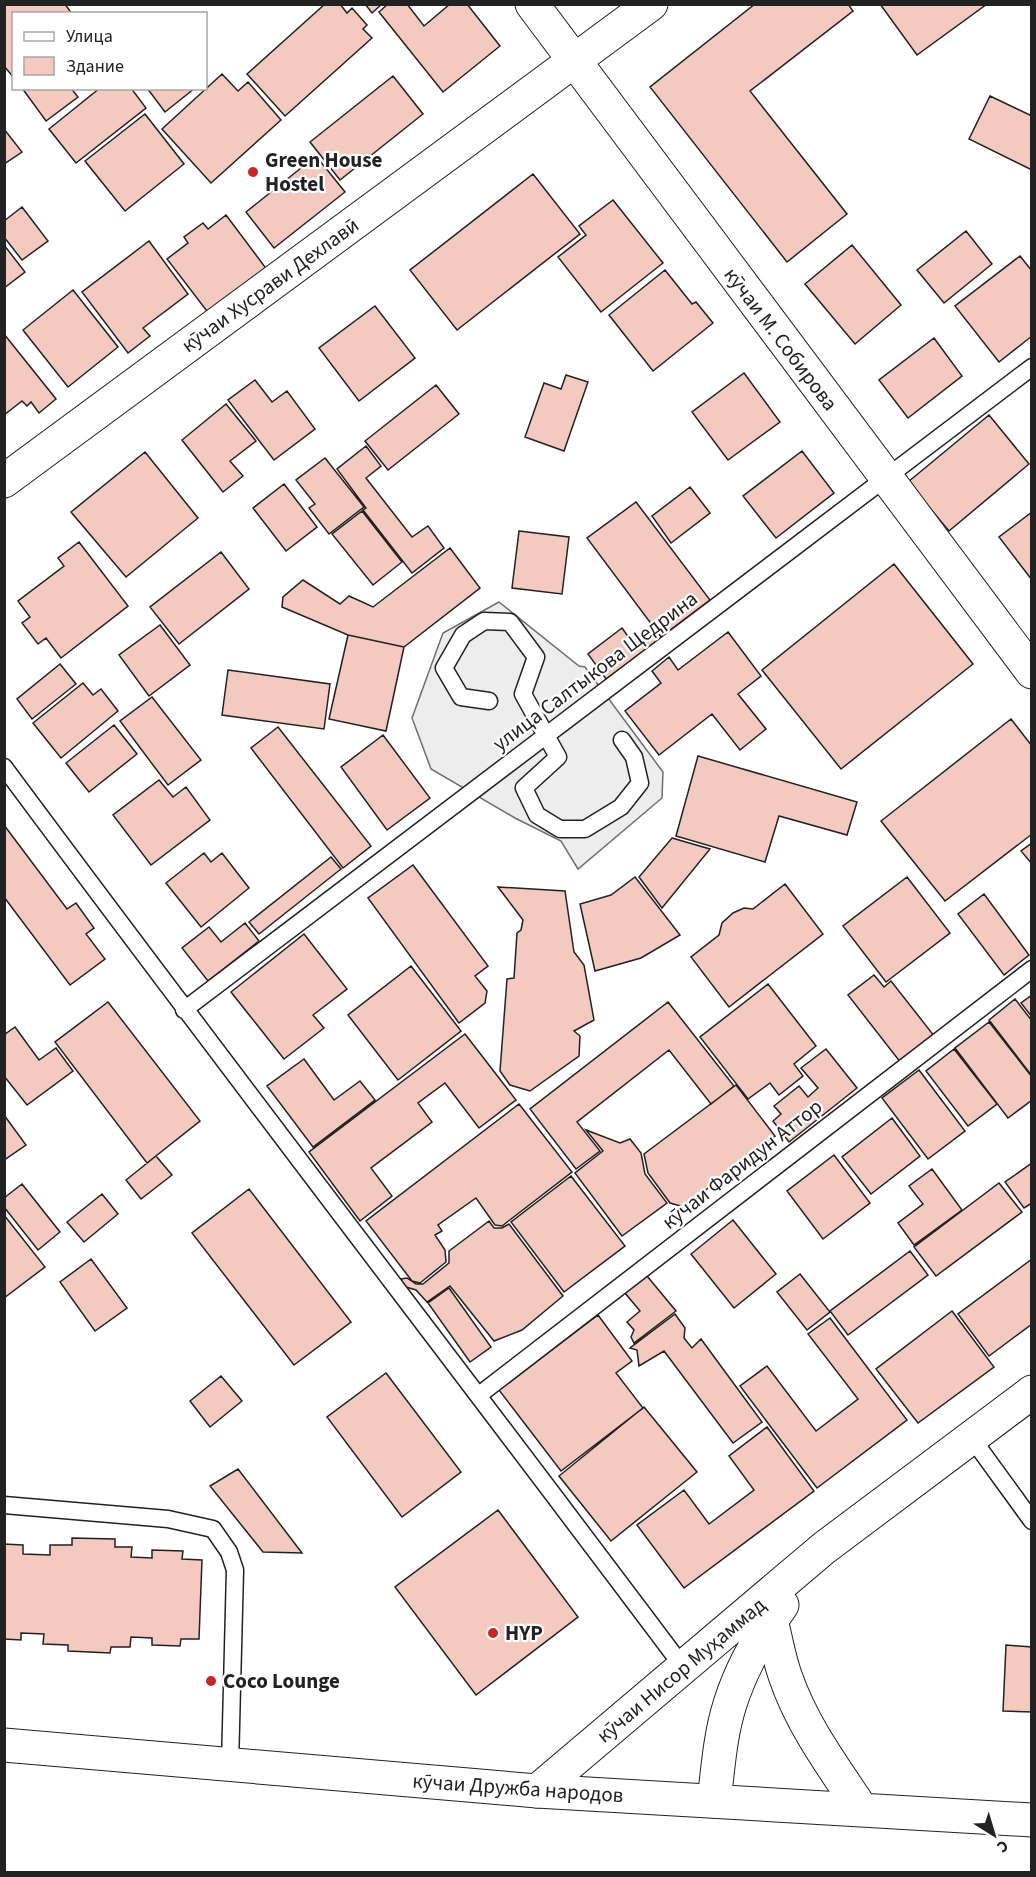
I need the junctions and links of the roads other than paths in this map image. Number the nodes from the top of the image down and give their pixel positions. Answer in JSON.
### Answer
{"nodes":[{"id":1,"x":532,"y":4,"type":"edge"},
{"id":2,"x":651,"y":4,"type":"edge"},
{"id":3,"x":574,"y":61,"type":"junction"},
{"id":4,"x":1032,"y":367,"type":"edge"},
{"id":5,"x":886,"y":479,"type":"junction"},
{"id":6,"x":4,"y":481,"type":"edge"},
{"id":7,"x":1032,"y":672,"type":"edge"},
{"id":8,"x":489,"y":701,"type":"dead end"},
{"id":9,"x":545,"y":736,"type":"junction"},
{"id":10,"x":622,"y":740,"type":"dead end"},
{"id":11,"x":4,"y":767,"type":"edge"},
{"id":12,"x":1032,"y":969,"type":"edge"},
{"id":13,"x":184,"y":1010,"type":"junction"},
{"id":14,"x":1032,"y":1392,"type":"edge"},
{"id":15,"x":479,"y":1395,"type":"junction"},
{"id":16,"x":971,"y":1437,"type":"junction"},
{"id":17,"x":4,"y":1504,"type":"edge"},
{"id":18,"x":1032,"y":1521,"type":"edge"},
{"id":19,"x":824,"y":1548,"type":"junction"},
{"id":20,"x":771,"y":1620,"type":"junction"},
{"id":21,"x":683,"y":1667,"type":"junction"},
{"id":22,"x":4,"y":1745,"type":"edge"},
{"id":23,"x":230,"y":1764,"type":"junction"},
{"id":24,"x":537,"y":1791,"type":"junction"},
{"id":25,"x":714,"y":1801,"type":"junction"},
{"id":26,"x":862,"y":1810,"type":"junction"},
{"id":27,"x":1032,"y":1820,"type":"edge"}],
"edges":[{"from":1,"to":3,"type":"street","name":"кӯчаи М. Собирова"},
{"from":2,"to":3,"type":"street","name":"кӯчаи Хусрави Дехлавӣ"},
{"from":3,"to":5,"type":"street","name":"кӯчаи М. Собирова"},
{"from":3,"to":6,"type":"street","name":"кӯчаи Хусрави Дехлавӣ"},
{"from":4,"to":5,"type":"lane","name":"улица Салтыкова Щедрина"},
{"from":5,"to":7,"type":"street","name":"кӯчаи М. Собирова"},
{"from":5,"to":9,"type":"lane","name":"улица Салтыкова Щедрина"},
{"from":8,"to":9,"type":"lane"},
{"from":9,"to":10,"type":"lane"},
{"from":9,"to":13,"type":"lane","name":"улица Салтыкова Щедрина"},
{"from":11,"to":13,"type":"lane"},
{"from":12,"to":15,"type":"lane","name":"кӯчаи Фаридун Аттор"},
{"from":13,"to":15,"type":"lane"},
{"from":14,"to":16,"type":"street","name":"кӯчаи Нисор Муҳаммад"},
{"from":15,"to":21,"type":"lane"},
{"from":16,"to":18,"type":"lane"},
{"from":16,"to":19,"type":"street","name":"кӯчаи Нисор Муҳаммад"},
{"from":17,"to":23,"type":"lane"},
{"from":19,"to":20,"type":"street","name":"кӯчаи Нисор Муҳаммад"},
{"from":19,"to":21,"type":"street","name":"кӯчаи Нисор Муҳаммад"},
{"from":20,"to":25,"type":"street","name":"кӯчаи Нисор Муҳаммад"},
{"from":20,"to":26,"type":"street"},
{"from":21,"to":24,"type":"street","name":"кӯчаи Нисор Муҳаммад"},
{"from":22,"to":23,"type":"street","name":"кӯчаи Дружба народов"},
{"from":23,"to":24,"type":"street","name":"кӯчаи Дружба народов"},
{"from":24,"to":25,"type":"street","name":"кӯчаи Дружба народов"},
{"from":25,"to":26,"type":"street","name":"кӯчаи Дружба народов"},
{"from":26,"to":27,"type":"street","name":"кӯчаи Дружба народов"}]}
